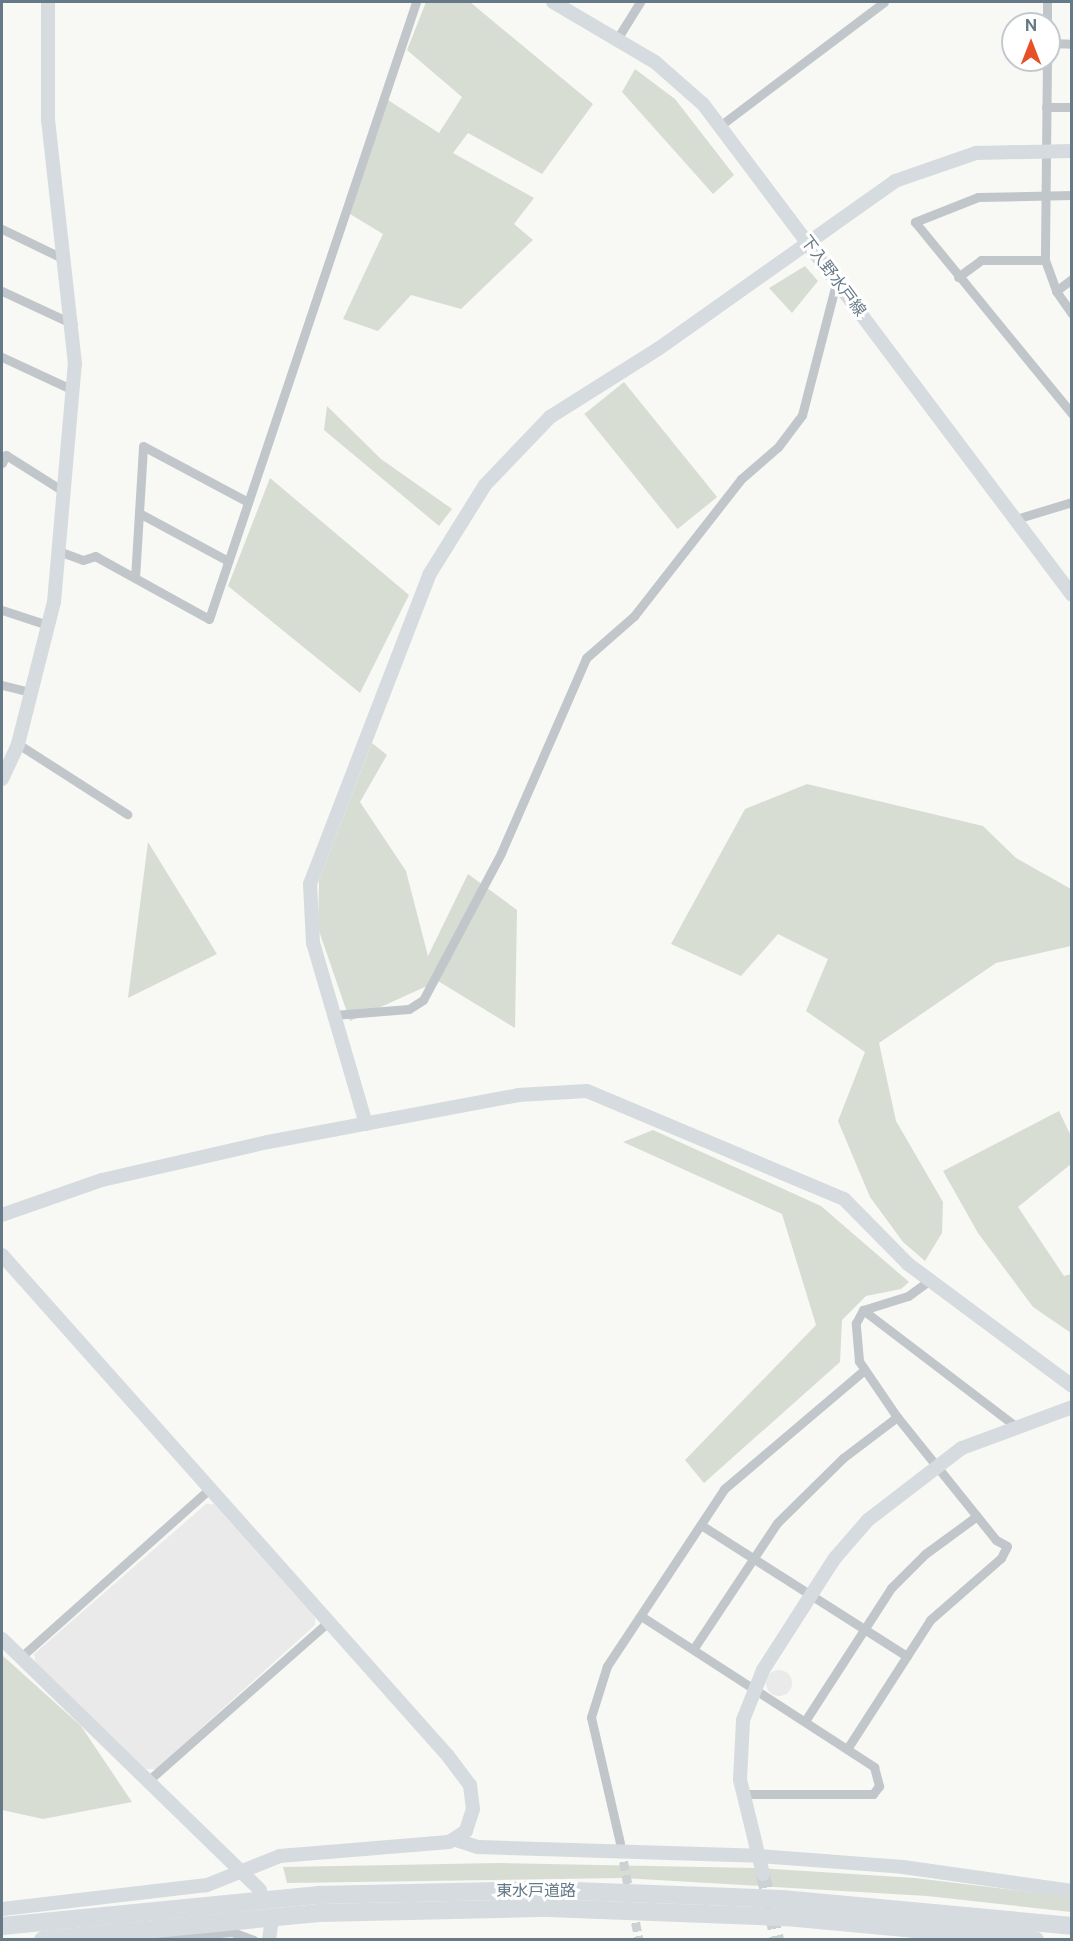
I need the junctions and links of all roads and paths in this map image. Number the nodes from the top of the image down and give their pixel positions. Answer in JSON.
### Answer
{"nodes":[{"id":1,"x":48,"y":2,"type":"edge"},
{"id":2,"x":416,"y":2,"type":"edge"},
{"id":3,"x":553,"y":2,"type":"edge"},
{"id":4,"x":640,"y":2,"type":"edge"},
{"id":5,"x":884,"y":2,"type":"edge"},
{"id":6,"x":617,"y":39,"type":"junction"},
{"id":7,"x":1047,"y":72,"type":"edge"},
{"id":8,"x":1046,"y":107,"type":"junction"},
{"id":9,"x":1071,"y":107,"type":"edge"},
{"id":10,"x":721,"y":125,"type":"junction"},
{"id":11,"x":1045,"y":150,"type":"junction"},
{"id":12,"x":1071,"y":151,"type":"edge"},
{"id":13,"x":1044,"y":195,"type":"junction"},
{"id":14,"x":1071,"y":195,"type":"edge"},
{"id":15,"x":2,"y":229,"type":"edge"},
{"id":16,"x":809,"y":244,"type":"junction"},
{"id":17,"x":64,"y":259,"type":"junction"},
{"id":18,"x":1046,"y":260,"type":"junction"},
{"id":19,"x":958,"y":277,"type":"junction"},
{"id":20,"x":1071,"y":279,"type":"edge"},
{"id":21,"x":837,"y":280,"type":"junction"},
{"id":22,"x":2,"y":291,"type":"edge"},
{"id":23,"x":1056,"y":291,"type":"junction"},
{"id":24,"x":1071,"y":314,"type":"edge"},
{"id":25,"x":73,"y":324,"type":"junction"},
{"id":26,"x":2,"y":357,"type":"edge"},
{"id":27,"x":73,"y":390,"type":"junction"},
{"id":28,"x":1071,"y":414,"type":"edge"},
{"id":29,"x":2,"y":464,"type":"edge"},
{"id":30,"x":63,"y":491,"type":"junction"},
{"id":31,"x":248,"y":502,"type":"junction"},
{"id":32,"x":1071,"y":502,"type":"edge"},
{"id":33,"x":139,"y":513,"type":"junction"},
{"id":34,"x":1016,"y":519,"type":"junction"},
{"id":35,"x":61,"y":552,"type":"junction"},
{"id":36,"x":228,"y":561,"type":"junction"},
{"id":37,"x":135,"y":578,"type":"junction"},
{"id":38,"x":1071,"y":595,"type":"edge"},
{"id":39,"x":2,"y":610,"type":"edge"},
{"id":40,"x":48,"y":625,"type":"junction"},
{"id":41,"x":2,"y":685,"type":"edge"},
{"id":42,"x":31,"y":692,"type":"junction"},
{"id":43,"x":18,"y":744,"type":"junction"},
{"id":44,"x":2,"y":779,"type":"edge"},
{"id":45,"x":127,"y":814,"type":"dead end"},
{"id":46,"x":333,"y":1015,"type":"junction"},
{"id":47,"x":366,"y":1124,"type":"junction"},
{"id":48,"x":2,"y":1215,"type":"edge"},
{"id":49,"x":2,"y":1255,"type":"edge"},
{"id":50,"x":930,"y":1280,"type":"junction"},
{"id":51,"x":864,"y":1310,"type":"junction"},
{"id":52,"x":863,"y":1371,"type":"junction"},
{"id":53,"x":1071,"y":1386,"type":"edge"},
{"id":54,"x":1071,"y":1407,"type":"edge"},
{"id":55,"x":897,"y":1417,"type":"junction"},
{"id":56,"x":1015,"y":1426,"type":"junction"},
{"id":57,"x":938,"y":1466,"type":"junction"},
{"id":58,"x":208,"y":1490,"type":"junction"},
{"id":59,"x":977,"y":1516,"type":"junction"},
{"id":60,"x":701,"y":1525,"type":"junction"},
{"id":61,"x":753,"y":1558,"type":"junction"},
{"id":62,"x":811,"y":1597,"type":"junction"},
{"id":63,"x":640,"y":1616,"type":"junction"},
{"id":64,"x":328,"y":1622,"type":"junction"},
{"id":65,"x":863,"y":1629,"type":"junction"},
{"id":66,"x":2,"y":1639,"type":"edge"},
{"id":67,"x":694,"y":1648,"type":"junction"},
{"id":68,"x":22,"y":1656,"type":"junction"},
{"id":69,"x":907,"y":1656,"type":"junction"},
{"id":70,"x":754,"y":1688,"type":"junction"},
{"id":71,"x":805,"y":1721,"type":"junction"},
{"id":72,"x":848,"y":1749,"type":"junction"},
{"id":73,"x":149,"y":1780,"type":"junction"},
{"id":74,"x":743,"y":1794,"type":"junction"},
{"id":75,"x":456,"y":1840,"type":"junction"},
{"id":76,"x":620,"y":1843,"type":"tunnel mouth"},
{"id":77,"x":758,"y":1856,"type":"junction"},
{"id":78,"x":242,"y":1871,"type":"junction"},
{"id":79,"x":763,"y":1874,"type":"tunnel mouth"},
{"id":80,"x":1071,"y":1891,"type":"edge"},
{"id":81,"x":257,"y":1894,"type":"junction"},
{"id":82,"x":2,"y":1909,"type":"edge"},
{"id":83,"x":266,"y":1921,"type":"junction"},
{"id":84,"x":2,"y":1926,"type":"edge"},
{"id":85,"x":1071,"y":1926,"type":"edge"},
{"id":86,"x":43,"y":1940,"type":"edge"},
{"id":87,"x":142,"y":1940,"type":"edge"},
{"id":88,"x":254,"y":1940,"type":"edge"},
{"id":89,"x":269,"y":1940,"type":"edge"},
{"id":90,"x":1035,"y":1940,"type":"edge"}],
"edges":[{"from":1,"to":17,"type":"street"},
{"from":2,"to":31,"type":"street"},
{"from":3,"to":6,"type":"street","name":"下入野水戸線"},
{"from":4,"to":6,"type":"street"},
{"from":5,"to":10,"type":"street"},
{"from":6,"to":10,"type":"street","name":"下入野水戸線"},
{"from":7,"to":8,"type":"street"},
{"from":8,"to":9,"type":"street"},
{"from":8,"to":11,"type":"street"},
{"from":10,"to":16,"type":"street","name":"下入野水戸線"},
{"from":11,"to":12,"type":"street"},
{"from":11,"to":13,"type":"street"},
{"from":11,"to":16,"type":"street"},
{"from":13,"to":14,"type":"street"},
{"from":13,"to":18,"type":"street"},
{"from":13,"to":19,"type":"street"},
{"from":15,"to":17,"type":"street"},
{"from":16,"to":21,"type":"street","name":"下入野水戸線"},
{"from":16,"to":46,"type":"street"},
{"from":17,"to":25,"type":"street"},
{"from":18,"to":19,"type":"street"},
{"from":18,"to":23,"type":"street"},
{"from":19,"to":28,"type":"street"},
{"from":20,"to":23,"type":"street"},
{"from":21,"to":34,"type":"street","name":"下入野水戸線"},
{"from":21,"to":46,"type":"street"},
{"from":22,"to":25,"type":"street"},
{"from":23,"to":24,"type":"street"},
{"from":25,"to":27,"type":"street"},
{"from":26,"to":27,"type":"street"},
{"from":27,"to":30,"type":"street"},
{"from":29,"to":30,"type":"street"},
{"from":30,"to":35,"type":"street"},
{"from":31,"to":33,"type":"street"},
{"from":31,"to":36,"type":"street"},
{"from":32,"to":34,"type":"street"},
{"from":33,"to":36,"type":"street"},
{"from":33,"to":37,"type":"street"},
{"from":34,"to":38,"type":"street","name":"下入野水戸線"},
{"from":35,"to":37,"type":"street"},
{"from":35,"to":40,"type":"street"},
{"from":36,"to":37,"type":"street"},
{"from":39,"to":40,"type":"street"},
{"from":40,"to":42,"type":"street"},
{"from":41,"to":42,"type":"street"},
{"from":42,"to":43,"type":"street"},
{"from":43,"to":44,"type":"street"},
{"from":43,"to":45,"type":"street"},
{"from":46,"to":47,"type":"street"},
{"from":47,"to":48,"type":"street"},
{"from":47,"to":50,"type":"street"},
{"from":49,"to":58,"type":"street"},
{"from":50,"to":51,"type":"street"},
{"from":50,"to":53,"type":"street"},
{"from":51,"to":52,"type":"street"},
{"from":51,"to":56,"type":"street"},
{"from":52,"to":55,"type":"street"},
{"from":52,"to":60,"type":"street"},
{"from":54,"to":56,"type":"street"},
{"from":55,"to":57,"type":"street"},
{"from":55,"to":61,"type":"street"},
{"from":56,"to":57,"type":"street"},
{"from":57,"to":59,"type":"street"},
{"from":57,"to":62,"type":"street"},
{"from":58,"to":64,"type":"street"},
{"from":58,"to":68,"type":"street"},
{"from":59,"to":65,"type":"street"},
{"from":59,"to":69,"type":"street"},
{"from":60,"to":61,"type":"street"},
{"from":60,"to":63,"type":"street"},
{"from":61,"to":62,"type":"street"},
{"from":61,"to":67,"type":"street"},
{"from":62,"to":65,"type":"street"},
{"from":62,"to":70,"type":"street"},
{"from":63,"to":67,"type":"street"},
{"from":63,"to":76,"type":"street"},
{"from":64,"to":73,"type":"street"},
{"from":64,"to":75,"type":"street"},
{"from":65,"to":69,"type":"street"},
{"from":65,"to":71,"type":"street"},
{"from":66,"to":68,"type":"street"},
{"from":67,"to":70,"type":"street"},
{"from":68,"to":73,"type":"street"},
{"from":69,"to":72,"type":"street"},
{"from":70,"to":71,"type":"street"},
{"from":70,"to":74,"type":"street"},
{"from":71,"to":72,"type":"street"},
{"from":72,"to":74,"type":"street"},
{"from":73,"to":78,"type":"street"},
{"from":74,"to":77,"type":"street"},
{"from":75,"to":77,"type":"street"},
{"from":75,"to":78,"type":"street"},
{"from":77,"to":79,"type":"street"},
{"from":77,"to":80,"type":"street"},
{"from":78,"to":81,"type":"street"},
{"from":78,"to":82,"type":"street"},
{"from":81,"to":84,"type":"highway","name":"東水戸道路"},
{"from":81,"to":85,"type":"highway","name":"東水戸道路"},
{"from":83,"to":86,"type":"highway","name":"東水戸道路"},
{"from":83,"to":89,"type":"street"},
{"from":83,"to":90,"type":"highway","name":"東水戸道路"},
{"from":87,"to":88,"type":"street"}]}
